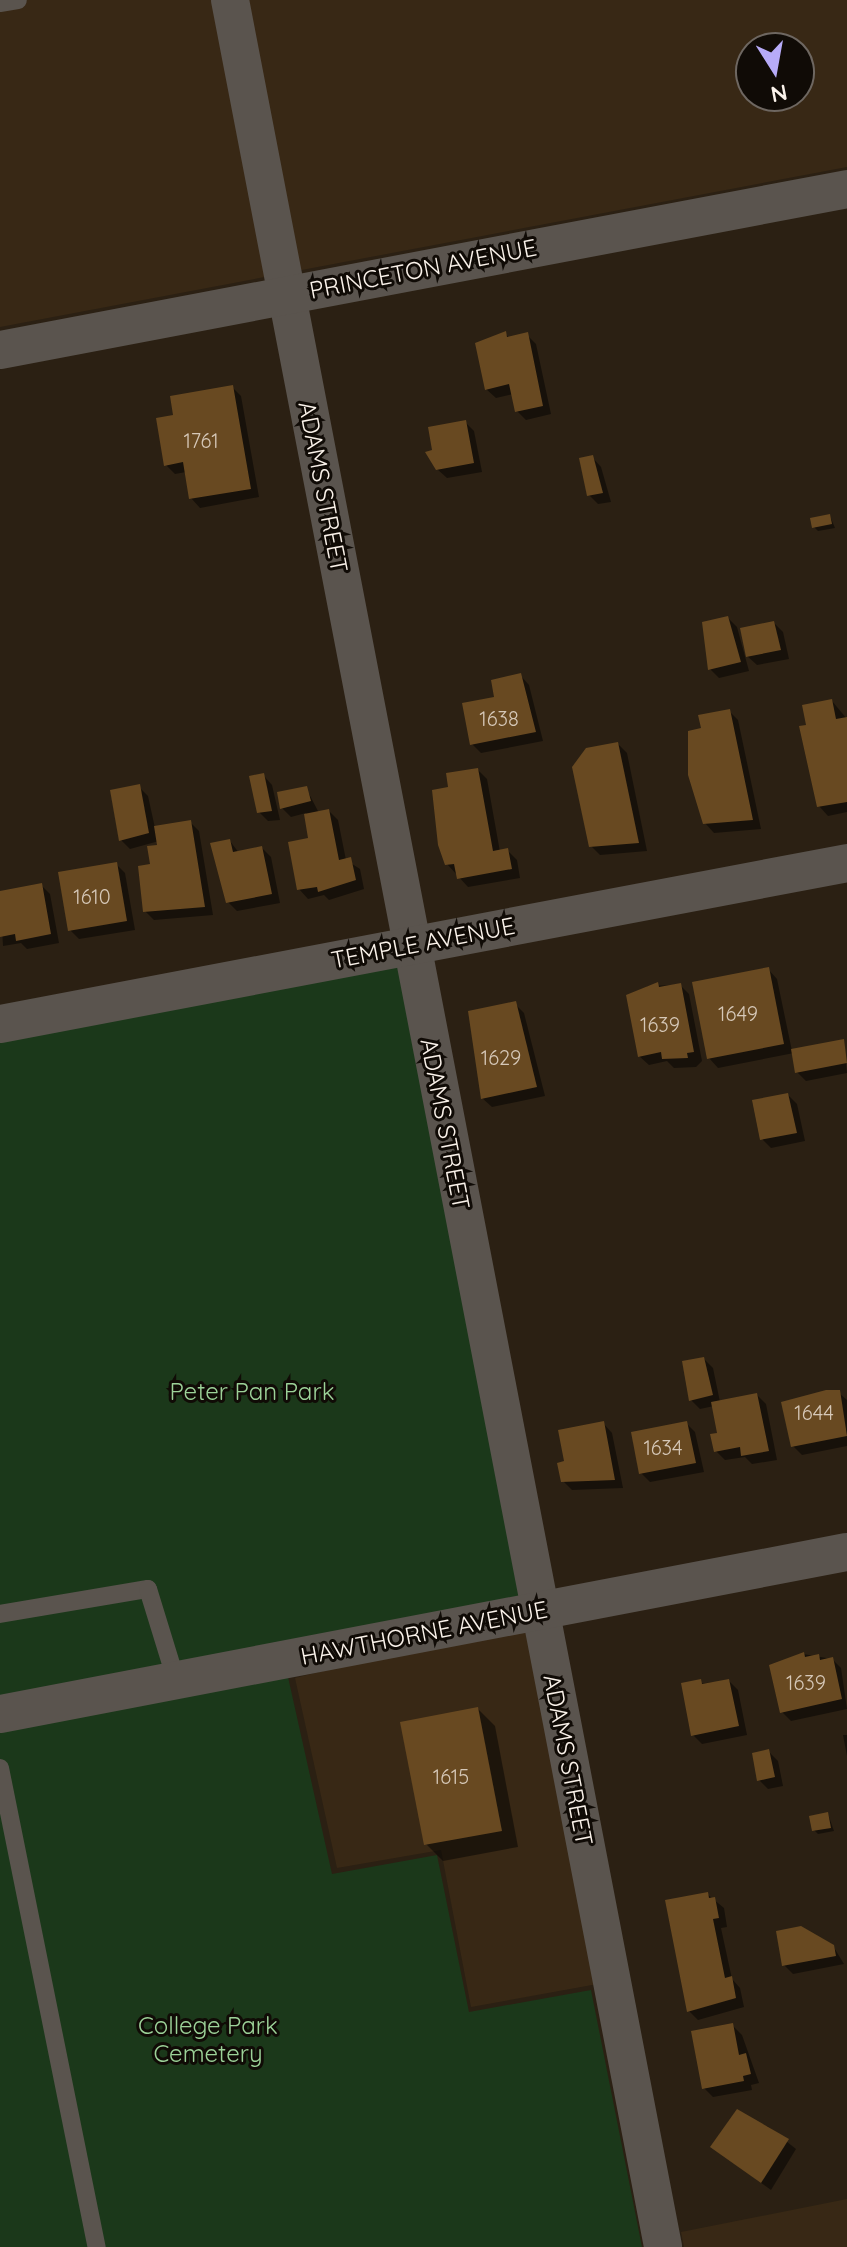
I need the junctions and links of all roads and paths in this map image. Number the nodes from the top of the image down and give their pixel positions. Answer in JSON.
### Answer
{"nodes":[{"id":1,"x":18,"y":0,"type":"edge"},
{"id":2,"x":230,"y":0,"type":"edge"},
{"id":3,"x":0,"y":3,"type":"edge"},
{"id":4,"x":847,"y":189,"type":"edge"},
{"id":5,"x":286,"y":295,"type":"junction"},
{"id":6,"x":0,"y":350,"type":"edge"},
{"id":7,"x":847,"y":863,"type":"edge"},
{"id":8,"x":410,"y":946,"type":"junction"},
{"id":9,"x":0,"y":1024,"type":"edge"},
{"id":10,"x":847,"y":1552,"type":"edge"},
{"id":11,"x":538,"y":1611,"type":"junction"},
{"id":12,"x":0,"y":1614,"type":"edge"},
{"id":13,"x":176,"y":1680,"type":"junction"},
{"id":14,"x":0,"y":1714,"type":"edge"},
{"id":15,"x":0,"y":1768,"type":"edge"},
{"id":16,"x":97,"y":2247,"type":"edge"},
{"id":17,"x":663,"y":2247,"type":"edge"}],
"edges":[{"from":1,"to":3,"type":"lane"},
{"from":2,"to":5,"type":"street","name":"ADAMS STREET"},
{"from":4,"to":5,"type":"street","name":"PRINCETON AVENUE"},
{"from":5,"to":6,"type":"street","name":"PRINCETON AVENUE"},
{"from":5,"to":8,"type":"street","name":"ADAMS STREET"},
{"from":7,"to":8,"type":"street","name":"TEMPLE AVENUE"},
{"from":8,"to":9,"type":"street","name":"TEMPLE AVENUE"},
{"from":8,"to":11,"type":"street","name":"ADAMS STREET"},
{"from":10,"to":11,"type":"street","name":"HAWTHORNE AVENUE"},
{"from":11,"to":13,"type":"street","name":"HAWTHORNE AVENUE"},
{"from":11,"to":17,"type":"street","name":"ADAMS STREET"},
{"from":12,"to":13,"type":"lane"},
{"from":13,"to":14,"type":"street","name":"HAWTHORNE AVENUE"},
{"from":15,"to":16,"type":"lane"}]}
